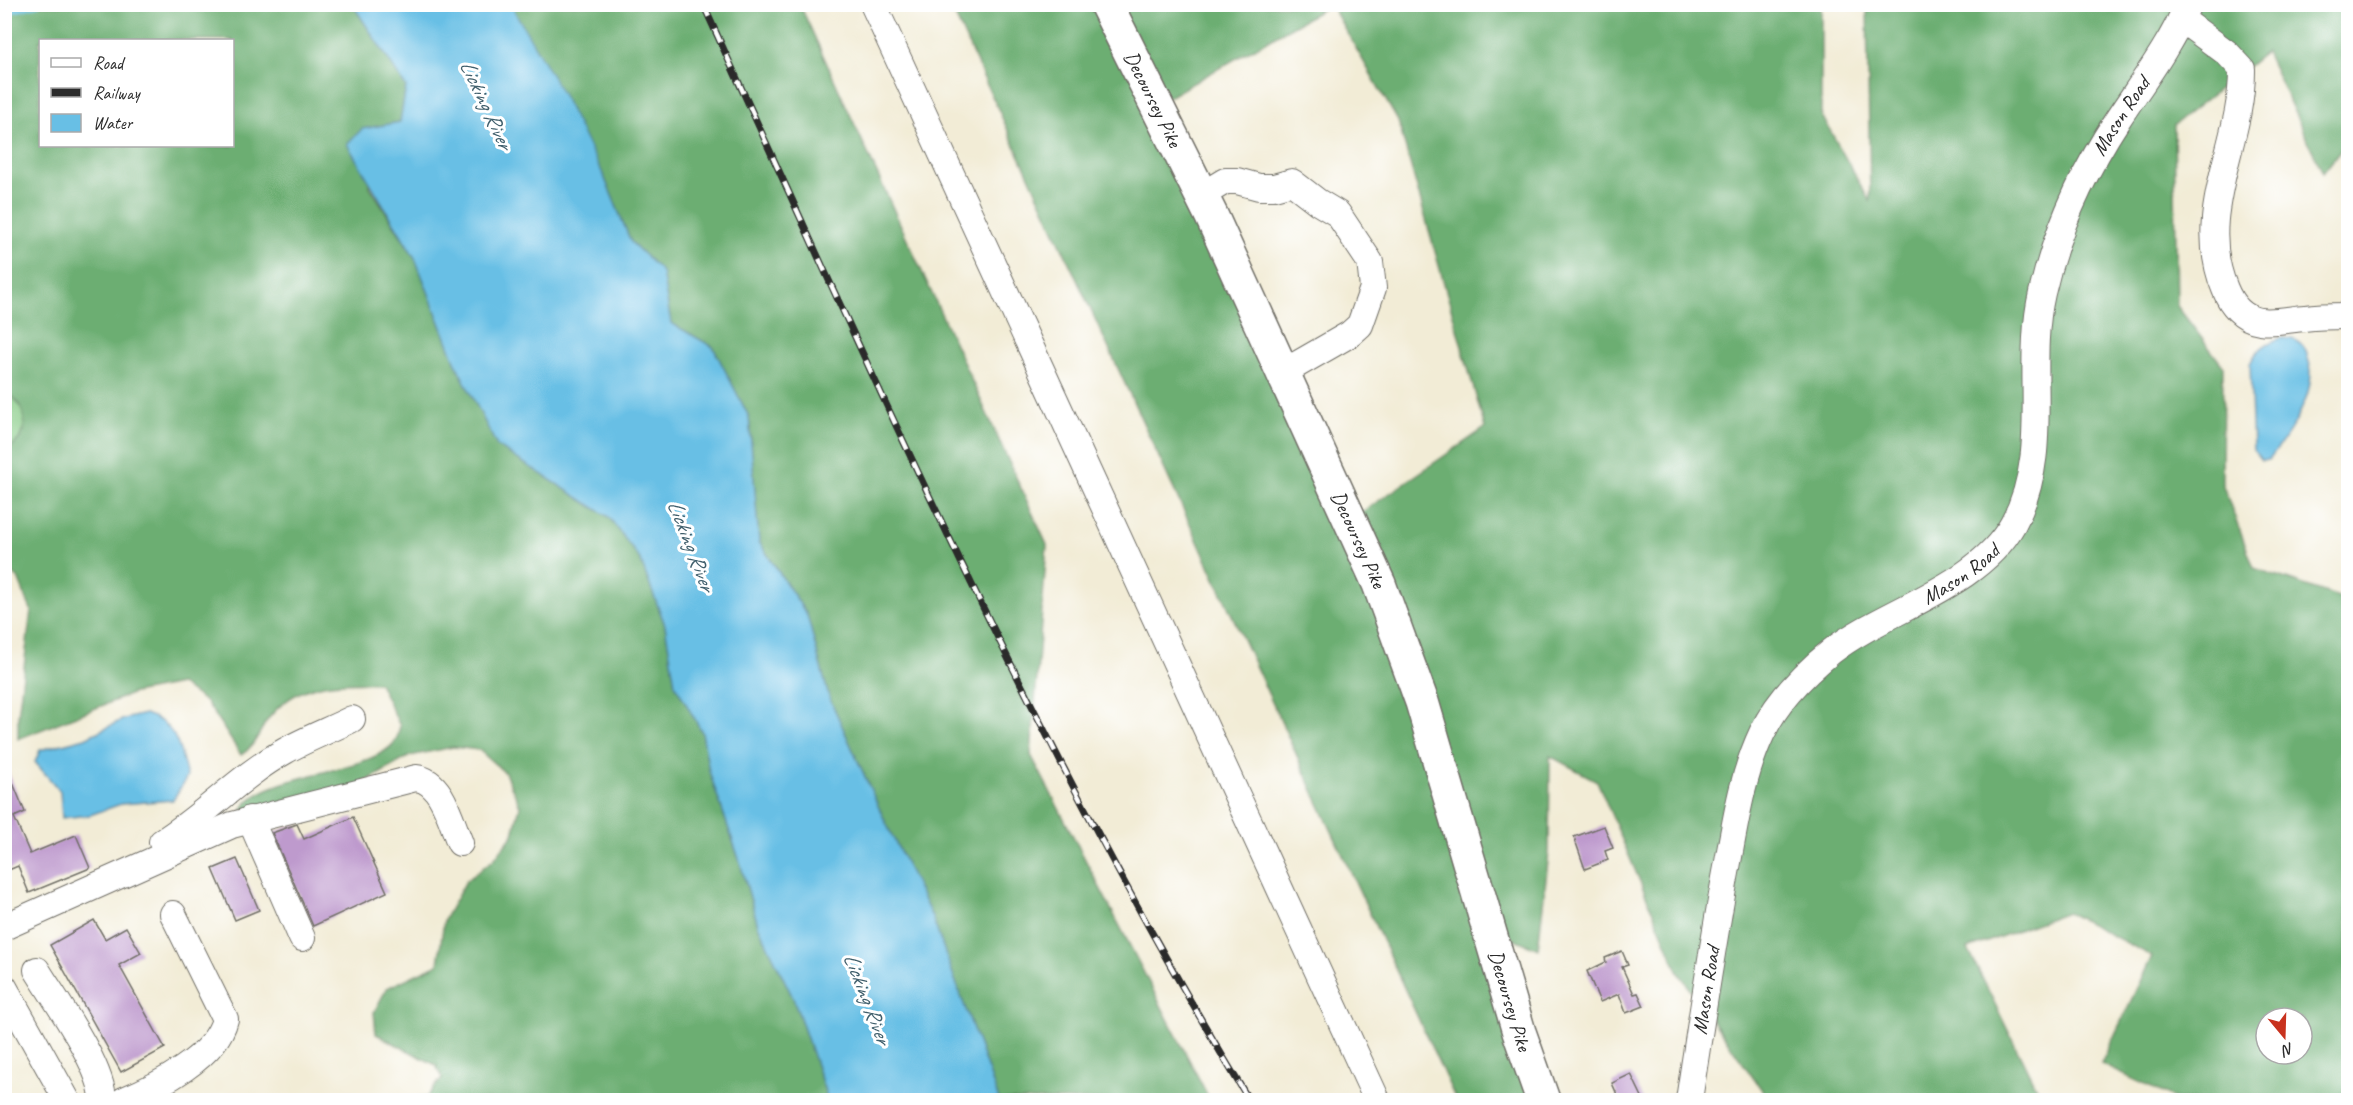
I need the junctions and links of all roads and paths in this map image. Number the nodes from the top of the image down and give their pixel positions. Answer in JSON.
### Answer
{"nodes":[{"id":1,"x":873,"y":4,"type":"edge"},
{"id":2,"x":1106,"y":4,"type":"edge"},
{"id":3,"x":2185,"y":12,"type":"edge"},
{"id":4,"x":1202,"y":195,"type":"junction"},
{"id":5,"x":2346,"y":316,"type":"dead end"},
{"id":6,"x":1284,"y":372,"type":"junction"},
{"id":7,"x":352,"y":719,"type":"dead end"},
{"id":8,"x":250,"y":819,"type":"junction"},
{"id":9,"x":460,"y":843,"type":"dead end"},
{"id":10,"x":4,"y":910,"type":"edge"},
{"id":11,"x":173,"y":914,"type":"dead end"},
{"id":12,"x":4,"y":927,"type":"edge"},
{"id":13,"x":302,"y":938,"type":"dead end"},
{"id":14,"x":37,"y":970,"type":"dead end"},
{"id":15,"x":4,"y":987,"type":"edge"},
{"id":16,"x":67,"y":1101,"type":"edge"},
{"id":17,"x":103,"y":1101,"type":"edge"},
{"id":18,"x":124,"y":1101,"type":"edge"},
{"id":19,"x":1377,"y":1101,"type":"edge"},
{"id":20,"x":1543,"y":1101,"type":"edge"},
{"id":21,"x":1689,"y":1101,"type":"edge"}],
"edges":[{"from":1,"to":19,"type":"street"},
{"from":2,"to":4,"type":"main road","name":"Decoursey Pike"},
{"from":3,"to":5,"type":"street"},
{"from":3,"to":21,"type":"street","name":"Mason Road"},
{"from":4,"to":6,"type":"main road","name":"Decoursey Pike"},
{"from":4,"to":6,"type":"street"},
{"from":6,"to":20,"type":"main road","name":"Decoursey Pike"},
{"from":7,"to":10,"type":"street"},
{"from":8,"to":9,"type":"street"},
{"from":8,"to":12,"type":"street"},
{"from":8,"to":13,"type":"street"},
{"from":11,"to":18,"type":"street"},
{"from":14,"to":17,"type":"street"},
{"from":15,"to":16,"type":"street"}]}
